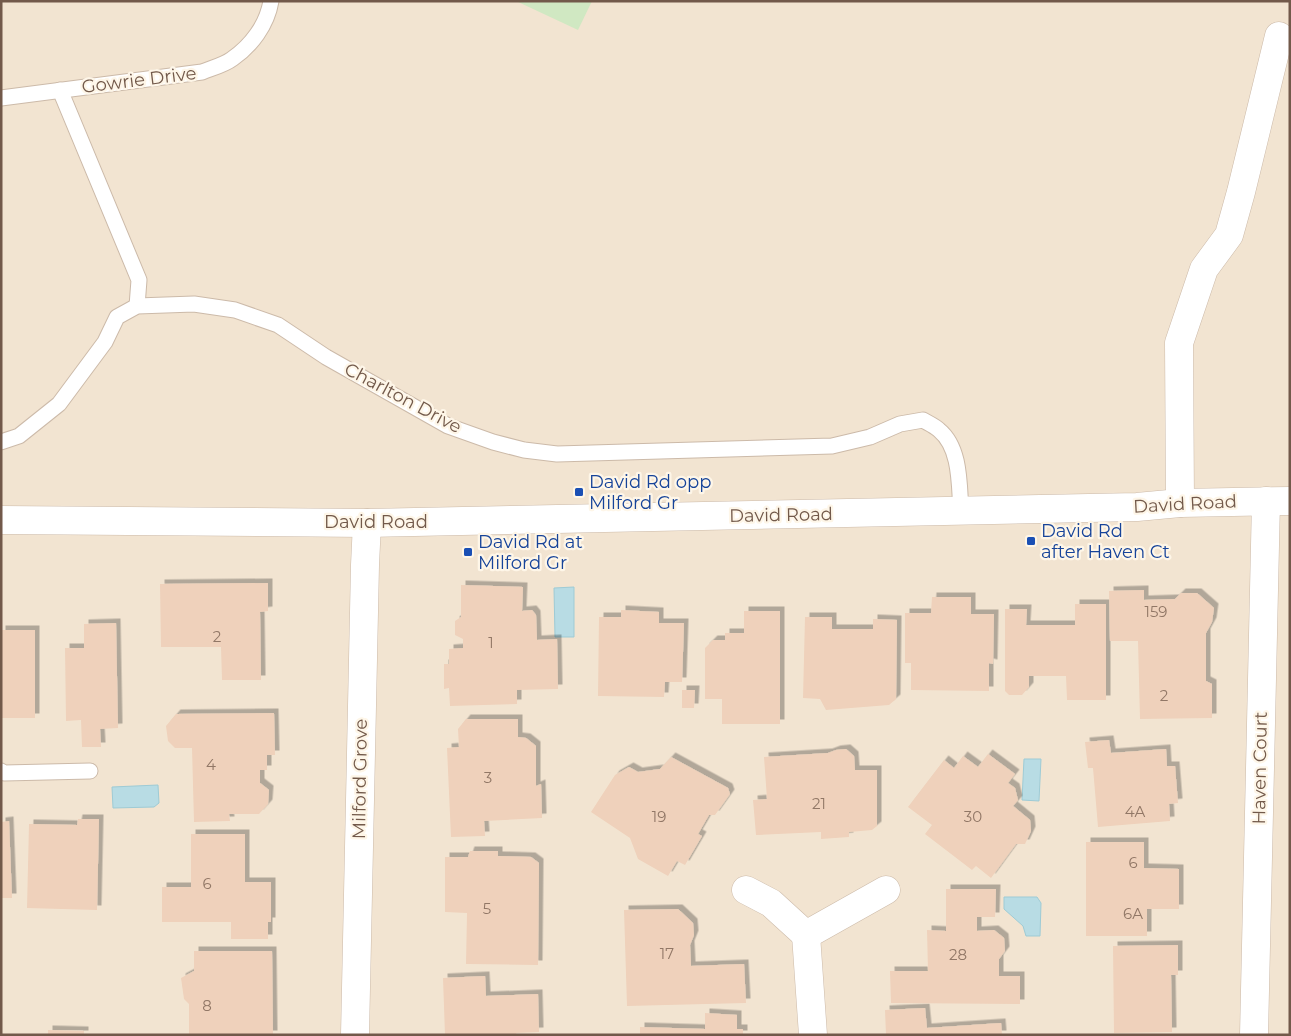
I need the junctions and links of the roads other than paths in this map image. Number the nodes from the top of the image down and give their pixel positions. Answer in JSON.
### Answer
{"nodes":[{"id":1,"x":271,"y":1,"type":"edge"},
{"id":2,"x":1279,"y":36,"type":"dead end"},
{"id":3,"x":60,"y":90,"type":"junction"},
{"id":4,"x":1,"y":98,"type":"edge"},
{"id":5,"x":137,"y":306,"type":"junction"},
{"id":6,"x":1,"y":442,"type":"edge"},
{"id":7,"x":1278,"y":501,"type":"edge"},
{"id":8,"x":1180,"y":503,"type":"junction"},
{"id":9,"x":961,"y":511,"type":"junction"},
{"id":10,"x":1,"y":520,"type":"edge"},
{"id":11,"x":367,"y":523,"type":"junction"},
{"id":12,"x":1,"y":771,"type":"edge"},
{"id":13,"x":90,"y":772,"type":"dead end"},
{"id":14,"x":746,"y":890,"type":"dead end"},
{"id":15,"x":886,"y":890,"type":"dead end"},
{"id":16,"x":806,"y":935,"type":"junction"},
{"id":17,"x":355,"y":1035,"type":"edge"},
{"id":18,"x":813,"y":1035,"type":"edge"},
{"id":19,"x":1254,"y":1035,"type":"edge"}],
"edges":[{"from":1,"to":3,"type":"lane","name":"Gowrie Drive"},
{"from":2,"to":8,"type":"street"},
{"from":3,"to":4,"type":"lane","name":"Gowrie Drive"},
{"from":3,"to":5,"type":"lane"},
{"from":5,"to":6,"type":"lane"},
{"from":5,"to":9,"type":"lane","name":"Charlton Drive"},
{"from":7,"to":8,"type":"street","name":"David Road"},
{"from":7,"to":19,"type":"street","name":"Haven Court"},
{"from":8,"to":9,"type":"street","name":"David Road"},
{"from":9,"to":11,"type":"street","name":"David Road"},
{"from":10,"to":11,"type":"street","name":"David Road"},
{"from":11,"to":17,"type":"street","name":"Milford Grove"},
{"from":12,"to":13,"type":"lane"},
{"from":14,"to":16,"type":"street"},
{"from":15,"to":16,"type":"street"},
{"from":16,"to":18,"type":"street"}]}
